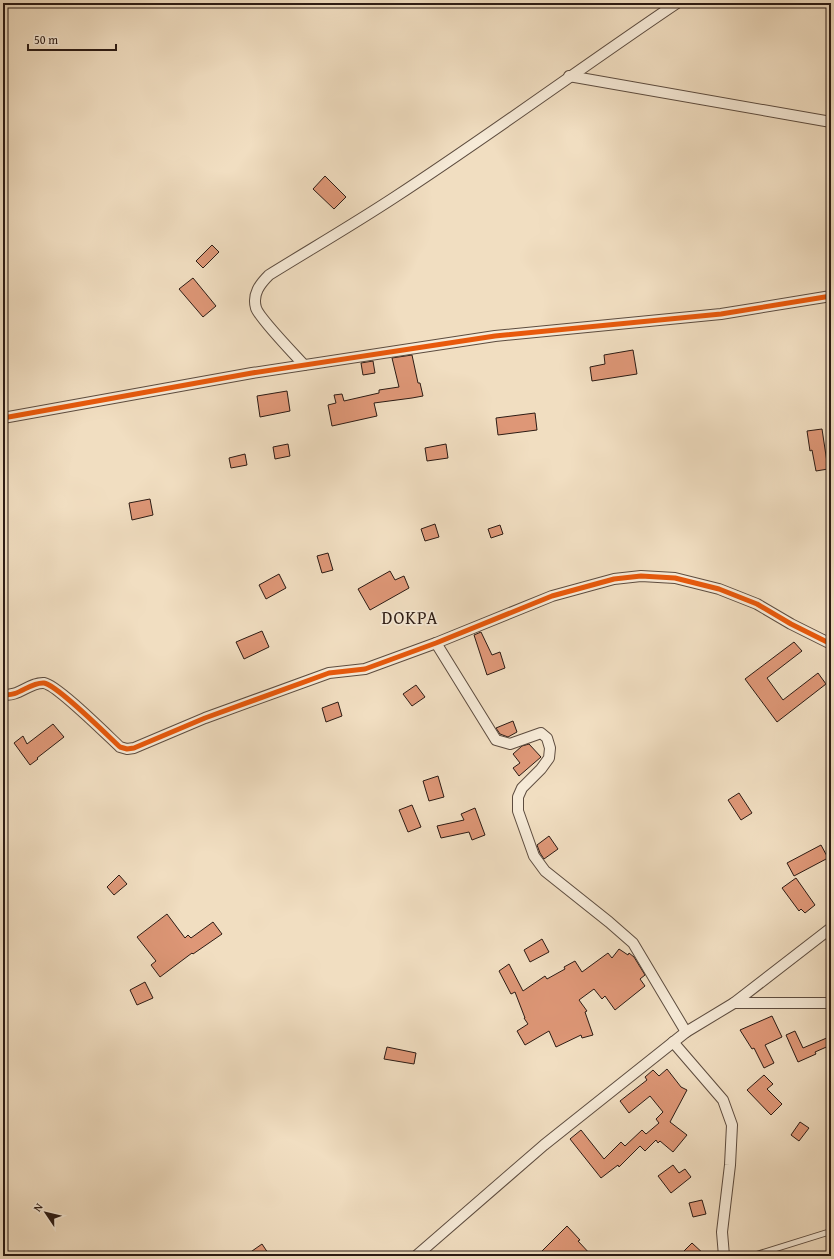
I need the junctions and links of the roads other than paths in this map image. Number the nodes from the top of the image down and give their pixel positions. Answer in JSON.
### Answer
{"nodes":[{"id":1,"x":676,"y":3,"type":"edge"},
{"id":2,"x":570,"y":76,"type":"junction"},
{"id":3,"x":831,"y":122,"type":"edge"},
{"id":4,"x":831,"y":296,"type":"edge"},
{"id":5,"x":304,"y":365,"type":"junction"},
{"id":6,"x":3,"y":418,"type":"edge"},
{"id":7,"x":436,"y":643,"type":"junction"},
{"id":8,"x":831,"y":644,"type":"edge"},
{"id":9,"x":3,"y":694,"type":"edge"},
{"id":10,"x":831,"y":928,"type":"edge"},
{"id":11,"x":734,"y":1003,"type":"junction"},
{"id":12,"x":831,"y":1003,"type":"edge"},
{"id":13,"x":686,"y":1032,"type":"junction"},
{"id":14,"x":673,"y":1042,"type":"junction"},
{"id":15,"x":829,"y":1232,"type":"dead end"},
{"id":16,"x":416,"y":1256,"type":"edge"},
{"id":17,"x":724,"y":1256,"type":"edge"},
{"id":18,"x":752,"y":1256,"type":"edge"}],
"edges":[{"from":1,"to":2,"type":"street"},
{"from":2,"to":3,"type":"street"},
{"from":2,"to":5,"type":"street"},
{"from":4,"to":5,"type":"street"},
{"from":5,"to":6,"type":"street"},
{"from":7,"to":8,"type":"street"},
{"from":7,"to":9,"type":"street"},
{"from":7,"to":13,"type":"street"},
{"from":10,"to":11,"type":"street"},
{"from":11,"to":12,"type":"street"},
{"from":11,"to":13,"type":"street"},
{"from":13,"to":14,"type":"street"},
{"from":14,"to":16,"type":"street"},
{"from":14,"to":17,"type":"street"},
{"from":15,"to":18,"type":"lane"}]}
